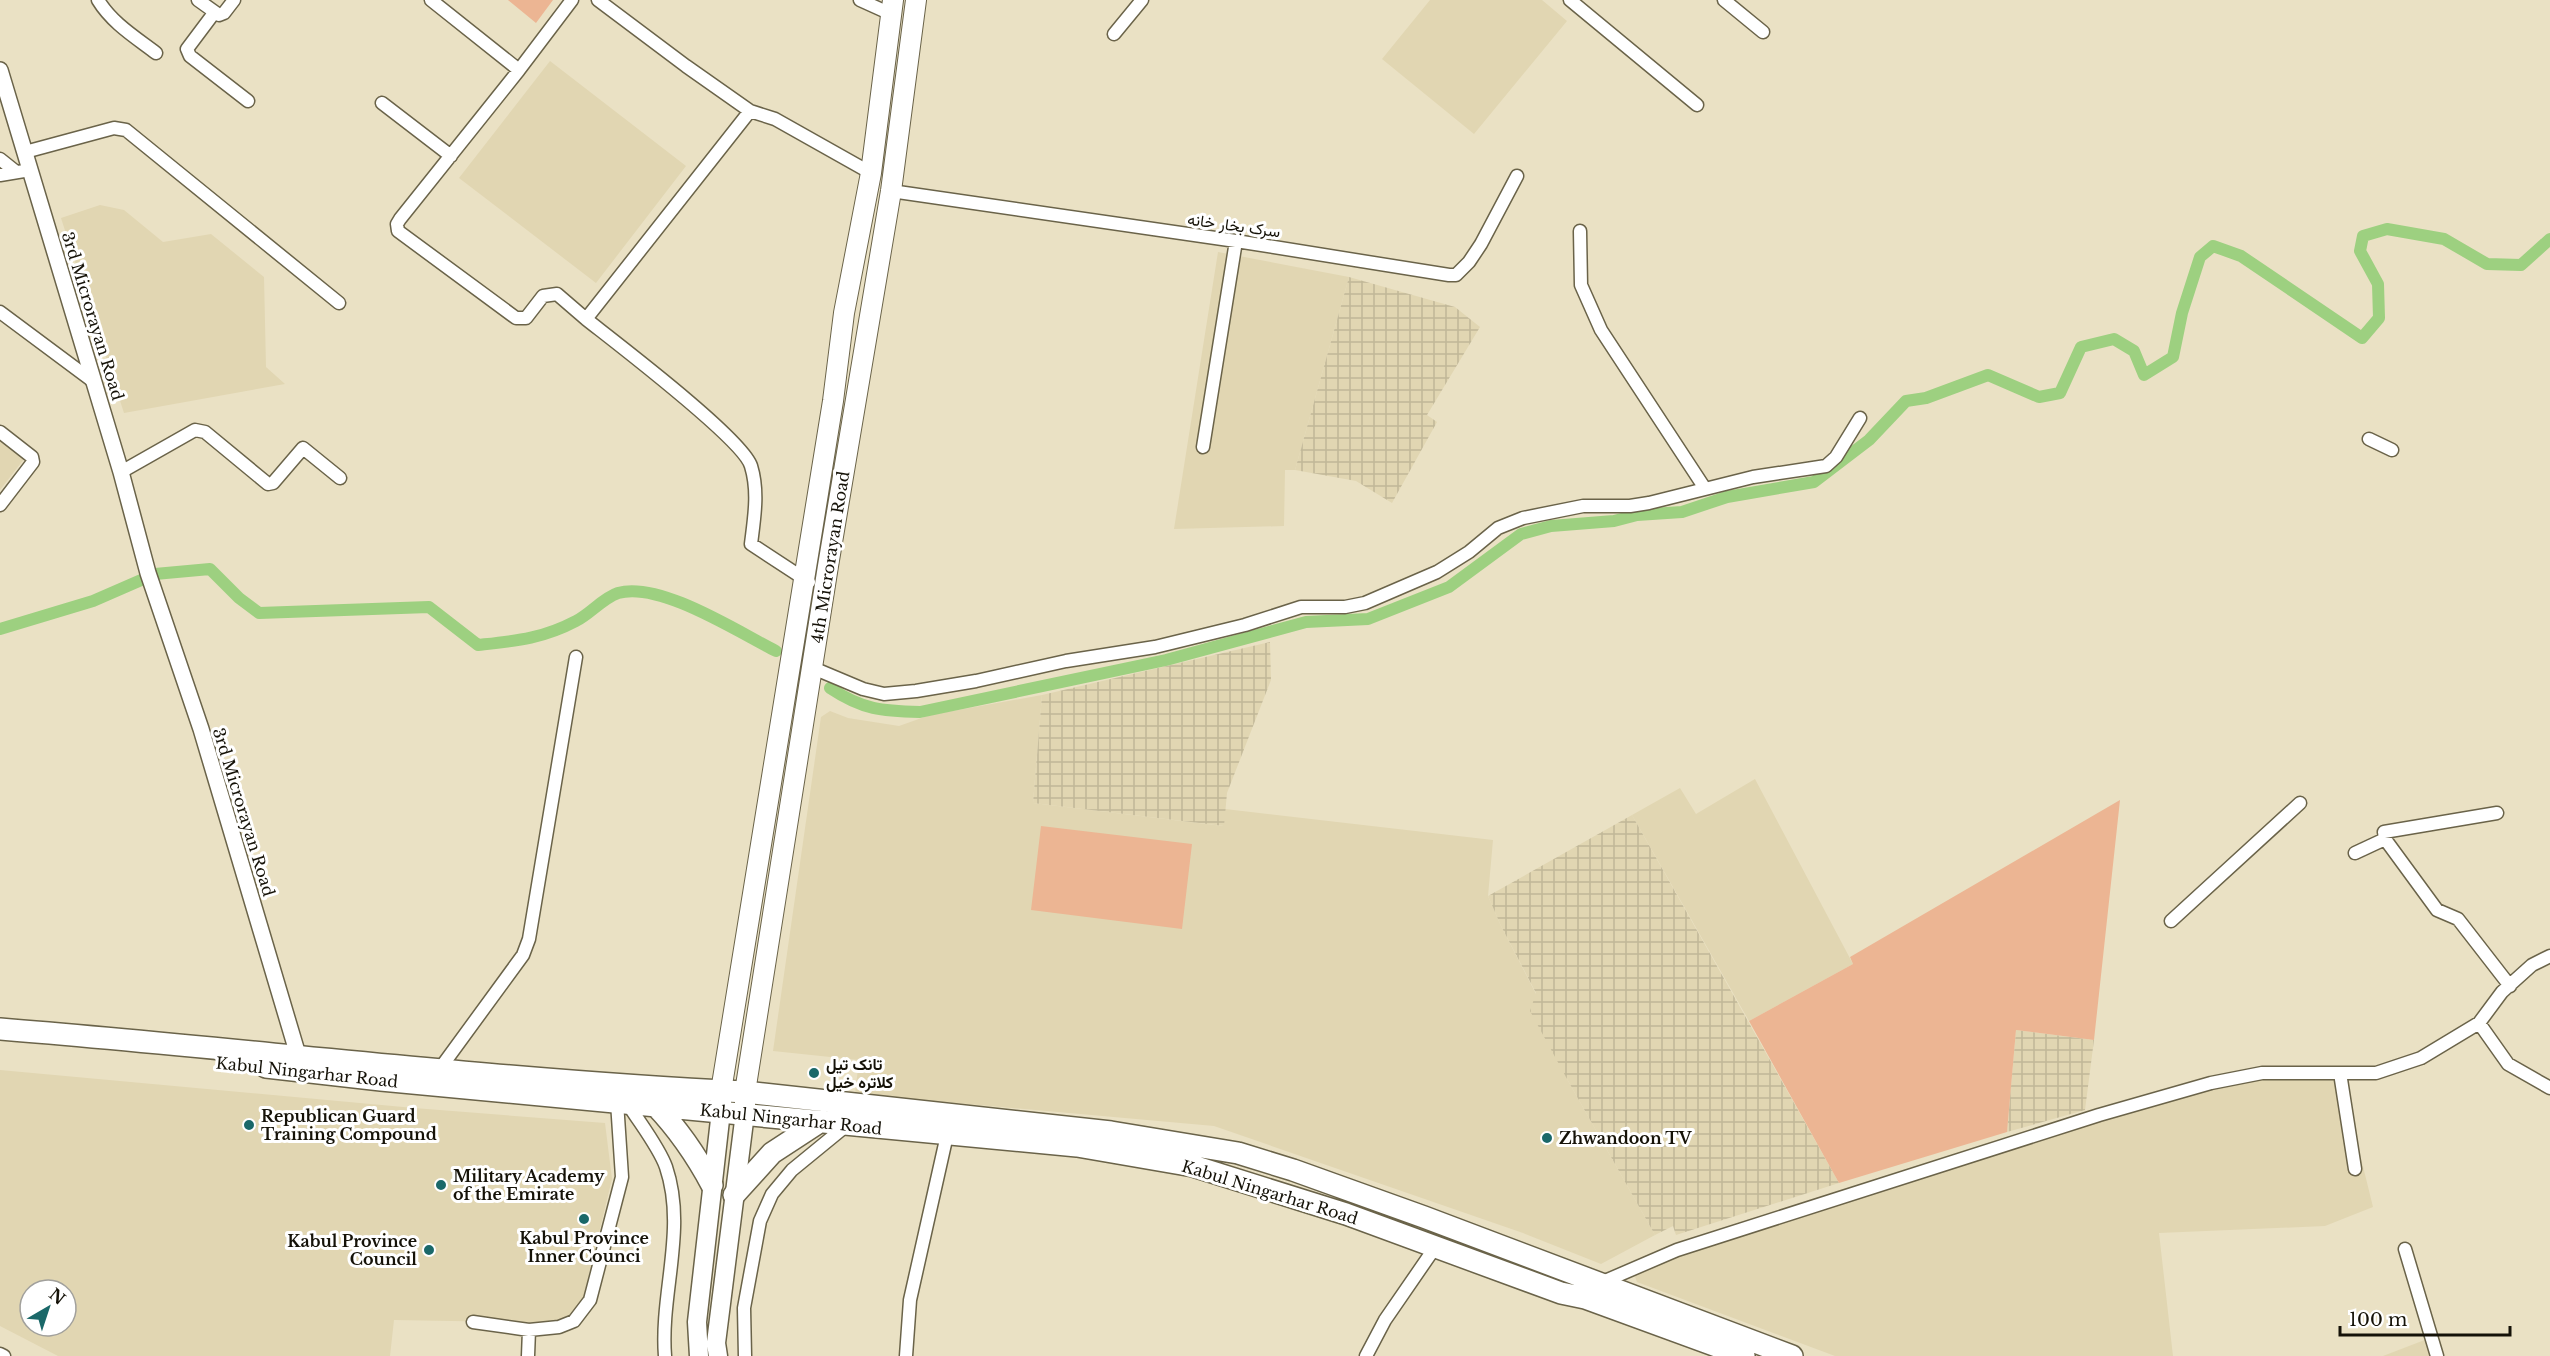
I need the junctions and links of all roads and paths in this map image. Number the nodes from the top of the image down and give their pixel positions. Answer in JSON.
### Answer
{"nodes":[{"id":1,"x":98,"y":0,"type":"edge"},
{"id":2,"x":198,"y":0,"type":"edge"},
{"id":3,"x":234,"y":0,"type":"edge"},
{"id":4,"x":431,"y":0,"type":"edge"},
{"id":5,"x":572,"y":0,"type":"edge"},
{"id":6,"x":598,"y":0,"type":"edge"},
{"id":7,"x":860,"y":0,"type":"edge"},
{"id":8,"x":916,"y":0,"type":"edge"},
{"id":9,"x":1142,"y":0,"type":"edge"},
{"id":10,"x":1570,"y":0,"type":"edge"},
{"id":11,"x":1724,"y":0,"type":"edge"},
{"id":12,"x":892,"y":7,"type":"edge"},
{"id":13,"x":214,"y":13,"type":"junction"},
{"id":14,"x":1763,"y":32,"type":"dead end"},
{"id":15,"x":1114,"y":34,"type":"dead end"},
{"id":16,"x":156,"y":53,"type":"dead end"},
{"id":17,"x":0,"y":70,"type":"edge"},
{"id":18,"x":519,"y":70,"type":"junction"},
{"id":19,"x":248,"y":101,"type":"dead end"},
{"id":20,"x":382,"y":103,"type":"dead end"},
{"id":21,"x":1697,"y":105,"type":"dead end"},
{"id":22,"x":750,"y":111,"type":"junction"},
{"id":23,"x":25,"y":152,"type":"junction"},
{"id":24,"x":451,"y":156,"type":"junction"},
{"id":25,"x":0,"y":159,"type":"edge"},
{"id":26,"x":23,"y":171,"type":"junction"},
{"id":27,"x":871,"y":173,"type":"junction"},
{"id":28,"x":0,"y":176,"type":"edge"},
{"id":29,"x":1517,"y":176,"type":"dead end"},
{"id":30,"x":891,"y":191,"type":"junction"},
{"id":31,"x":1580,"y":231,"type":"dead end"},
{"id":32,"x":1236,"y":241,"type":"junction"},
{"id":33,"x":339,"y":303,"type":"dead end"},
{"id":34,"x":0,"y":312,"type":"edge"},
{"id":35,"x":586,"y":319,"type":"junction"},
{"id":36,"x":94,"y":382,"type":"junction"},
{"id":37,"x":1860,"y":418,"type":"dead end"},
{"id":38,"x":0,"y":432,"type":"edge"},
{"id":39,"x":2369,"y":439,"type":"dead end"},
{"id":40,"x":1203,"y":447,"type":"dead end"},
{"id":41,"x":2392,"y":450,"type":"dead end"},
{"id":42,"x":122,"y":472,"type":"junction"},
{"id":43,"x":340,"y":478,"type":"dead end"},
{"id":44,"x":1704,"y":487,"type":"junction"},
{"id":45,"x":0,"y":504,"type":"edge"},
{"id":46,"x":803,"y":581,"type":"junction"},
{"id":47,"x":825,"y":587,"type":"junction"},
{"id":48,"x":576,"y":657,"type":"dead end"},
{"id":49,"x":813,"y":668,"type":"junction"},
{"id":50,"x":2300,"y":803,"type":"dead end"},
{"id":51,"x":2497,"y":813,"type":"dead end"},
{"id":52,"x":2385,"y":839,"type":"junction"},
{"id":53,"x":2355,"y":852,"type":"dead end"},
{"id":54,"x":2171,"y":921,"type":"dead end"},
{"id":55,"x":2550,"y":956,"type":"edge"},
{"id":56,"x":2510,"y":986,"type":"junction"},
{"id":57,"x":2479,"y":1023,"type":"junction"},
{"id":58,"x":0,"y":1029,"type":"edge"},
{"id":59,"x":0,"y":1043,"type":"edge"},
{"id":60,"x":298,"y":1055,"type":"junction"},
{"id":61,"x":439,"y":1070,"type":"junction"},
{"id":62,"x":2340,"y":1073,"type":"junction"},
{"id":63,"x":2550,"y":1088,"type":"edge"},
{"id":64,"x":721,"y":1101,"type":"junction"},
{"id":65,"x":622,"y":1103,"type":"junction"},
{"id":66,"x":745,"y":1103,"type":"junction"},
{"id":67,"x":655,"y":1105,"type":"junction"},
{"id":68,"x":820,"y":1121,"type":"junction"},
{"id":69,"x":848,"y":1124,"type":"junction"},
{"id":70,"x":947,"y":1135,"type":"junction"},
{"id":71,"x":2355,"y":1169,"type":"dead end"},
{"id":72,"x":712,"y":1185,"type":"junction"},
{"id":73,"x":734,"y":1195,"type":"junction"},
{"id":74,"x":1436,"y":1246,"type":"junction"},
{"id":75,"x":2405,"y":1249,"type":"dead end"},
{"id":76,"x":1592,"y":1291,"type":"junction"},
{"id":77,"x":473,"y":1323,"type":"dead end"},
{"id":78,"x":529,"y":1330,"type":"junction"},
{"id":79,"x":0,"y":1354,"type":"edge"},
{"id":80,"x":4,"y":1356,"type":"edge"},
{"id":81,"x":528,"y":1356,"type":"edge"},
{"id":82,"x":665,"y":1356,"type":"edge"},
{"id":83,"x":699,"y":1356,"type":"edge"},
{"id":84,"x":718,"y":1356,"type":"edge"},
{"id":85,"x":745,"y":1356,"type":"edge"},
{"id":86,"x":906,"y":1356,"type":"edge"},
{"id":87,"x":1366,"y":1356,"type":"edge"},
{"id":88,"x":1744,"y":1356,"type":"edge"},
{"id":89,"x":1792,"y":1356,"type":"edge"},
{"id":90,"x":2437,"y":1356,"type":"edge"}],
"edges":[{"from":1,"to":16,"type":"street"},
{"from":2,"to":13,"type":"street"},
{"from":3,"to":13,"type":"street"},
{"from":4,"to":18,"type":"street"},
{"from":5,"to":18,"type":"street"},
{"from":6,"to":22,"type":"street"},
{"from":7,"to":12,"type":"street"},
{"from":8,"to":30,"type":"main road","name":"4th Microrayan Road"},
{"from":9,"to":15,"type":"street"},
{"from":10,"to":21,"type":"street"},
{"from":11,"to":14,"type":"street"},
{"from":12,"to":27,"type":"main road","name":"4th Microrayan Road"},
{"from":13,"to":19,"type":"street"},
{"from":17,"to":23,"type":"street","name":"3rd Microrayan Road"},
{"from":18,"to":24,"type":"street"},
{"from":20,"to":24,"type":"street"},
{"from":22,"to":27,"type":"street"},
{"from":22,"to":35,"type":"street"},
{"from":23,"to":26,"type":"street","name":"3rd Microrayan Road"},
{"from":23,"to":33,"type":"street"},
{"from":24,"to":35,"type":"street"},
{"from":25,"to":26,"type":"street"},
{"from":26,"to":28,"type":"street"},
{"from":26,"to":36,"type":"street","name":"3rd Microrayan Road"},
{"from":27,"to":46,"type":"main road","name":"4th Microrayan Road"},
{"from":29,"to":32,"type":"street","name":"سرک بخار خانه"},
{"from":30,"to":32,"type":"street","name":"سرک بخار خانه"},
{"from":30,"to":47,"type":"main road","name":"4th Microrayan Road"},
{"from":31,"to":44,"type":"street"},
{"from":32,"to":40,"type":"street"},
{"from":34,"to":36,"type":"street"},
{"from":35,"to":46,"type":"street"},
{"from":36,"to":42,"type":"street","name":"3rd Microrayan Road"},
{"from":37,"to":44,"type":"street"},
{"from":38,"to":45,"type":"street"},
{"from":39,"to":41,"type":"street"},
{"from":42,"to":43,"type":"street"},
{"from":42,"to":60,"type":"street","name":"3rd Microrayan Road"},
{"from":44,"to":49,"type":"street"},
{"from":46,"to":47,"type":"street"},
{"from":46,"to":64,"type":"main road","name":"4th Microrayan Road"},
{"from":47,"to":49,"type":"main road","name":"4th Microrayan Road"},
{"from":48,"to":61,"type":"street"},
{"from":49,"to":66,"type":"main road","name":"4th Microrayan Road"},
{"from":50,"to":54,"type":"street"},
{"from":51,"to":52,"type":"street"},
{"from":52,"to":53,"type":"street"},
{"from":52,"to":56,"type":"street"},
{"from":55,"to":56,"type":"street"},
{"from":56,"to":57,"type":"street"},
{"from":57,"to":62,"type":"street"},
{"from":57,"to":63,"type":"street"},
{"from":58,"to":60,"type":"highway","name":"Kabul Ningarhar Road"},
{"from":59,"to":65,"type":"highway","name":"Kabul Ningarhar Road"},
{"from":60,"to":61,"type":"highway","name":"Kabul Ningarhar Road"},
{"from":61,"to":64,"type":"highway","name":"Kabul Ningarhar Road"},
{"from":62,"to":71,"type":"street"},
{"from":62,"to":76,"type":"street"},
{"from":64,"to":66,"type":"highway","name":"Kabul Ningarhar Road"},
{"from":64,"to":67,"type":"highway","name":"Kabul Ningarhar Road"},
{"from":64,"to":72,"type":"main road"},
{"from":65,"to":67,"type":"highway","name":"Kabul Ningarhar Road"},
{"from":65,"to":78,"type":"street"},
{"from":65,"to":82,"type":"street"},
{"from":66,"to":68,"type":"highway","name":"Kabul Ningarhar Road"},
{"from":66,"to":73,"type":"main road"},
{"from":66,"to":76,"type":"highway","name":"Kabul Ningarhar Road"},
{"from":67,"to":72,"type":"highway"},
{"from":68,"to":69,"type":"highway","name":"Kabul Ningarhar Road"},
{"from":68,"to":73,"type":"highway"},
{"from":69,"to":70,"type":"highway","name":"Kabul Ningarhar Road"},
{"from":69,"to":85,"type":"street"},
{"from":70,"to":74,"type":"highway","name":"Kabul Ningarhar Road"},
{"from":70,"to":86,"type":"street"},
{"from":72,"to":83,"type":"main road"},
{"from":73,"to":84,"type":"main road"},
{"from":74,"to":76,"type":"highway","name":"Kabul Ningarhar Road"},
{"from":74,"to":87,"type":"street"},
{"from":75,"to":90,"type":"street"},
{"from":76,"to":88,"type":"highway"},
{"from":76,"to":89,"type":"highway","name":"Kabul Ningarhar Road"},
{"from":77,"to":78,"type":"street"},
{"from":78,"to":81,"type":"street"},
{"from":79,"to":80,"type":"street"}]}
